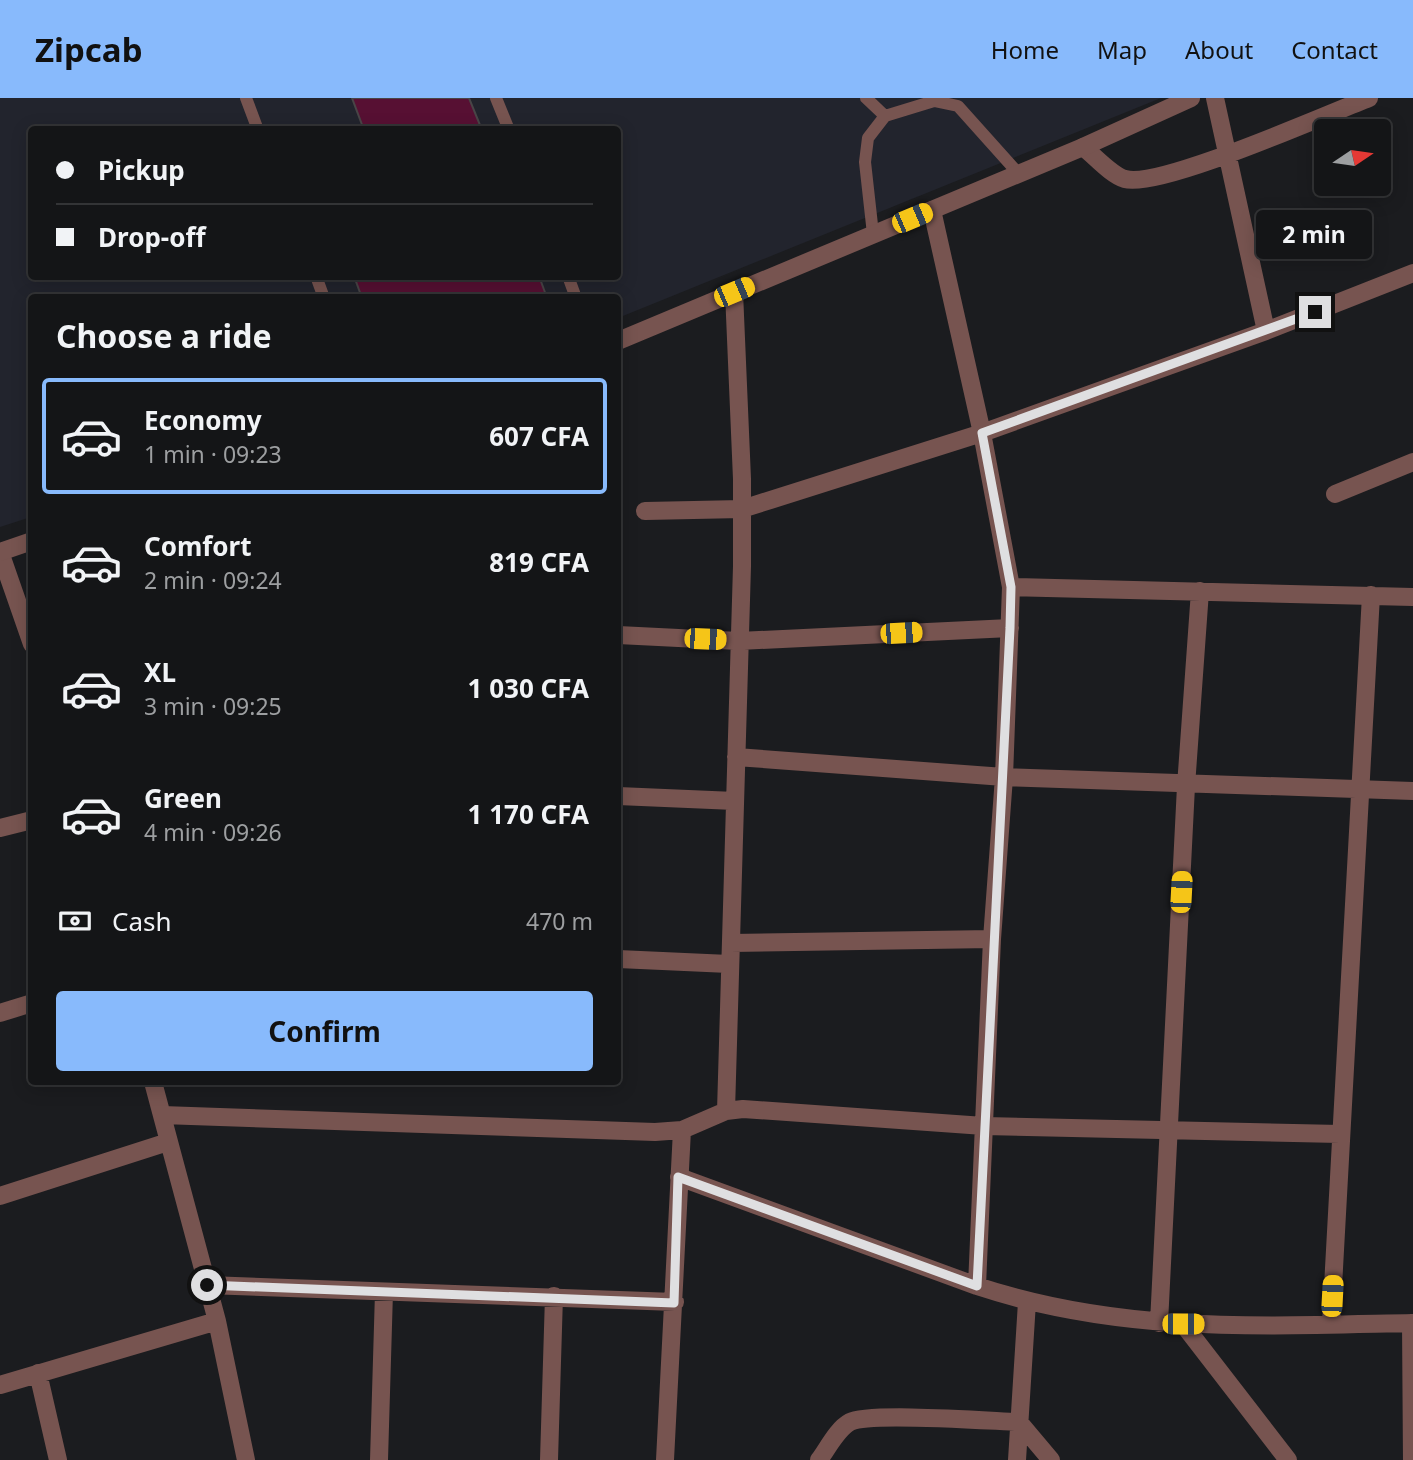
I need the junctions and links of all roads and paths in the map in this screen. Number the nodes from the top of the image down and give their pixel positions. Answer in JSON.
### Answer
{"nodes":[{"id":1,"x":246,"y":98,"type":"edge"},
{"id":2,"x":496,"y":98,"type":"edge"},
{"id":3,"x":866,"y":98,"type":"edge"},
{"id":4,"x":1191,"y":98,"type":"edge"},
{"id":5,"x":1215,"y":98,"type":"edge"},
{"id":6,"x":1369,"y":98,"type":"edge"},
{"id":7,"x":885,"y":116,"type":"junction"},
{"id":8,"x":256,"y":126,"type":"edge"},
{"id":9,"x":507,"y":126,"type":"edge"},
{"id":10,"x":1083,"y":147,"type":"junction"},
{"id":11,"x":1227,"y":155,"type":"junction"},
{"id":12,"x":1018,"y":173,"type":"junction"},
{"id":13,"x":932,"y":210,"type":"junction"},
{"id":14,"x":873,"y":234,"type":"junction"},
{"id":15,"x":1413,"y":273,"type":"edge"},
{"id":16,"x":734,"y":292,"type":"junction"},
{"id":17,"x":1266,"y":331,"type":"junction"},
{"id":18,"x":621,"y":340,"type":"edge"},
{"id":19,"x":982,"y":433,"type":"junction"},
{"id":20,"x":1413,"y":461,"type":"edge"},
{"id":21,"x":1335,"y":494,"type":"dead end"},
{"id":22,"x":743,"y":509,"type":"junction"},
{"id":23,"x":645,"y":511,"type":"dead end"},
{"id":24,"x":28,"y":542,"type":"edge"},
{"id":25,"x":0,"y":552,"type":"edge"},
{"id":26,"x":1011,"y":587,"type":"junction"},
{"id":27,"x":1199,"y":591,"type":"junction"},
{"id":28,"x":1371,"y":595,"type":"junction"},
{"id":29,"x":1413,"y":597,"type":"edge"},
{"id":30,"x":1010,"y":628,"type":"junction"},
{"id":31,"x":28,"y":632,"type":"edge"},
{"id":32,"x":621,"y":635,"type":"edge"},
{"id":33,"x":739,"y":640,"type":"junction"},
{"id":34,"x":736,"y":757,"type":"junction"},
{"id":35,"x":1004,"y":777,"type":"junction"},
{"id":36,"x":1186,"y":786,"type":"junction"},
{"id":37,"x":1361,"y":789,"type":"junction"},
{"id":38,"x":1413,"y":791,"type":"edge"},
{"id":39,"x":621,"y":796,"type":"edge"},
{"id":40,"x":735,"y":800,"type":"junction"},
{"id":41,"x":28,"y":821,"type":"edge"},
{"id":42,"x":0,"y":828,"type":"edge"},
{"id":43,"x":992,"y":939,"type":"junction"},
{"id":44,"x":731,"y":943,"type":"junction"},
{"id":45,"x":621,"y":959,"type":"edge"},
{"id":46,"x":729,"y":964,"type":"junction"},
{"id":47,"x":28,"y":1004,"type":"edge"},
{"id":48,"x":0,"y":1013,"type":"edge"},
{"id":49,"x":154,"y":1085,"type":"edge"},
{"id":50,"x":726,"y":1111,"type":"junction"},
{"id":51,"x":162,"y":1115,"type":"junction"},
{"id":52,"x":984,"y":1126,"type":"junction"},
{"id":53,"x":681,"y":1130,"type":"junction"},
{"id":54,"x":1168,"y":1131,"type":"junction"},
{"id":55,"x":1340,"y":1134,"type":"junction"},
{"id":56,"x":168,"y":1142,"type":"junction"},
{"id":57,"x":678,"y":1177,"type":"junction"},
{"id":58,"x":0,"y":1196,"type":"edge"},
{"id":59,"x":207,"y":1285,"type":"junction"},
{"id":60,"x":977,"y":1286,"type":"junction"},
{"id":61,"x":384,"y":1292,"type":"junction"},
{"id":62,"x":554,"y":1296,"type":"junction"},
{"id":63,"x":1027,"y":1302,"type":"junction"},
{"id":64,"x":674,"y":1303,"type":"junction"},
{"id":65,"x":217,"y":1321,"type":"junction"},
{"id":66,"x":1159,"y":1323,"type":"junction"},
{"id":67,"x":1331,"y":1323,"type":"junction"},
{"id":68,"x":1412,"y":1323,"type":"edge"},
{"id":69,"x":1183,"y":1324,"type":"junction"},
{"id":70,"x":38,"y":1373,"type":"junction"},
{"id":71,"x":0,"y":1385,"type":"edge"},
{"id":72,"x":1019,"y":1422,"type":"junction"},
{"id":73,"x":57,"y":1460,"type":"edge"},
{"id":74,"x":246,"y":1460,"type":"edge"},
{"id":75,"x":379,"y":1460,"type":"edge"},
{"id":76,"x":549,"y":1460,"type":"edge"},
{"id":77,"x":665,"y":1460,"type":"edge"},
{"id":78,"x":819,"y":1460,"type":"edge"},
{"id":79,"x":1017,"y":1460,"type":"edge"},
{"id":80,"x":1052,"y":1460,"type":"edge"},
{"id":81,"x":1288,"y":1460,"type":"edge"},
{"id":82,"x":1412,"y":1460,"type":"edge"}],
"edges":[{"from":1,"to":8,"type":"lane"},
{"from":2,"to":9,"type":"lane"},
{"from":3,"to":7,"type":"lane"},
{"from":4,"to":10,"type":"street"},
{"from":5,"to":11,"type":"street"},
{"from":6,"to":11,"type":"street"},
{"from":7,"to":12,"type":"lane"},
{"from":7,"to":14,"type":"lane"},
{"from":10,"to":11,"type":"street"},
{"from":10,"to":12,"type":"street"},
{"from":11,"to":17,"type":"street"},
{"from":12,"to":13,"type":"street"},
{"from":13,"to":14,"type":"street"},
{"from":13,"to":19,"type":"street"},
{"from":14,"to":16,"type":"street"},
{"from":15,"to":17,"type":"street"},
{"from":16,"to":18,"type":"street"},
{"from":16,"to":22,"type":"street"},
{"from":17,"to":19,"type":"street"},
{"from":19,"to":22,"type":"street"},
{"from":19,"to":26,"type":"street"},
{"from":20,"to":21,"type":"street"},
{"from":22,"to":23,"type":"street"},
{"from":22,"to":33,"type":"street"},
{"from":24,"to":25,"type":"street"},
{"from":25,"to":31,"type":"street"},
{"from":26,"to":27,"type":"street"},
{"from":26,"to":30,"type":"street"},
{"from":27,"to":28,"type":"street"},
{"from":27,"to":36,"type":"street"},
{"from":28,"to":29,"type":"street"},
{"from":28,"to":37,"type":"street"},
{"from":30,"to":33,"type":"street"},
{"from":30,"to":35,"type":"street"},
{"from":32,"to":33,"type":"street"},
{"from":33,"to":34,"type":"street"},
{"from":34,"to":35,"type":"street"},
{"from":34,"to":40,"type":"street"},
{"from":35,"to":36,"type":"street"},
{"from":35,"to":43,"type":"street"},
{"from":36,"to":37,"type":"street"},
{"from":36,"to":54,"type":"street"},
{"from":37,"to":38,"type":"street"},
{"from":37,"to":55,"type":"street"},
{"from":39,"to":40,"type":"street"},
{"from":40,"to":44,"type":"street"},
{"from":41,"to":42,"type":"street"},
{"from":43,"to":44,"type":"street"},
{"from":43,"to":52,"type":"street"},
{"from":44,"to":46,"type":"street"},
{"from":45,"to":46,"type":"street"},
{"from":46,"to":50,"type":"street"},
{"from":47,"to":48,"type":"street"},
{"from":49,"to":51,"type":"street"},
{"from":50,"to":52,"type":"street"},
{"from":50,"to":53,"type":"street"},
{"from":51,"to":53,"type":"street"},
{"from":51,"to":56,"type":"street"},
{"from":52,"to":54,"type":"street"},
{"from":52,"to":60,"type":"street"},
{"from":53,"to":57,"type":"street"},
{"from":54,"to":55,"type":"street"},
{"from":54,"to":66,"type":"street"},
{"from":55,"to":67,"type":"street"},
{"from":56,"to":58,"type":"street"},
{"from":56,"to":59,"type":"street"},
{"from":57,"to":60,"type":"street"},
{"from":57,"to":64,"type":"street"},
{"from":59,"to":61,"type":"street"},
{"from":59,"to":65,"type":"street"},
{"from":60,"to":63,"type":"street"},
{"from":61,"to":62,"type":"street"},
{"from":61,"to":75,"type":"street"},
{"from":62,"to":64,"type":"street"},
{"from":62,"to":76,"type":"street"},
{"from":63,"to":66,"type":"street"},
{"from":63,"to":72,"type":"street"},
{"from":64,"to":77,"type":"street"},
{"from":65,"to":70,"type":"street"},
{"from":65,"to":74,"type":"street"},
{"from":66,"to":69,"type":"street"},
{"from":67,"to":68,"type":"street"},
{"from":67,"to":69,"type":"street"},
{"from":68,"to":82,"type":"street"},
{"from":69,"to":81,"type":"street"},
{"from":70,"to":71,"type":"street"},
{"from":70,"to":73,"type":"street"},
{"from":72,"to":78,"type":"street"},
{"from":72,"to":79,"type":"street"},
{"from":72,"to":80,"type":"street"}]}
